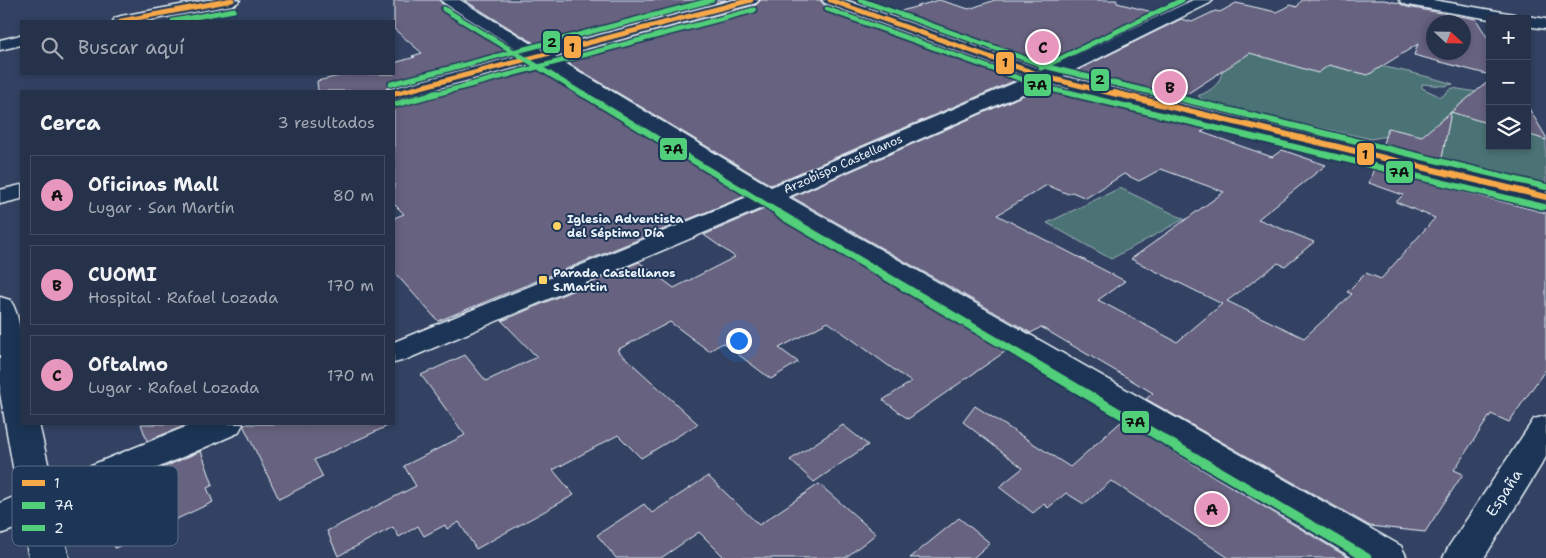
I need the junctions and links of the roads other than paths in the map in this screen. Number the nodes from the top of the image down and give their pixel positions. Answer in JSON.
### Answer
{"nodes":[{"id":1,"x":232,"y":0,"type":"edge"},
{"id":2,"x":449,"y":0,"type":"edge"},
{"id":3,"x":751,"y":0,"type":"edge"},
{"id":4,"x":830,"y":0,"type":"edge"},
{"id":5,"x":1205,"y":0,"type":"edge"},
{"id":6,"x":1407,"y":0,"type":"edge"},
{"id":7,"x":1491,"y":15,"type":"edge"},
{"id":8,"x":126,"y":20,"type":"edge"},
{"id":9,"x":1531,"y":22,"type":"edge"},
{"id":10,"x":1546,"y":24,"type":"edge"},
{"id":11,"x":20,"y":40,"type":"edge"},
{"id":12,"x":0,"y":44,"type":"edge"},
{"id":13,"x":540,"y":55,"type":"junction"},
{"id":14,"x":1045,"y":76,"type":"junction"},
{"id":15,"x":395,"y":94,"type":"edge"},
{"id":16,"x":20,"y":192,"type":"edge"},
{"id":17,"x":770,"y":196,"type":"junction"},
{"id":18,"x":0,"y":197,"type":"edge"},
{"id":19,"x":1546,"y":197,"type":"edge"},
{"id":20,"x":0,"y":306,"type":"edge"},
{"id":21,"x":395,"y":354,"type":"edge"},
{"id":22,"x":20,"y":414,"type":"edge"},
{"id":23,"x":22,"y":425,"type":"edge"},
{"id":24,"x":224,"y":425,"type":"edge"},
{"id":25,"x":1546,"y":428,"type":"edge"},
{"id":26,"x":29,"y":466,"type":"edge"},
{"id":27,"x":125,"y":466,"type":"edge"},
{"id":28,"x":12,"y":514,"type":"edge"},
{"id":29,"x":0,"y":519,"type":"edge"},
{"id":30,"x":1387,"y":558,"type":"edge"},
{"id":31,"x":1463,"y":558,"type":"edge"}],
"edges":[{"from":1,"to":8,"type":"street"},
{"from":2,"to":13,"type":"street"},
{"from":3,"to":13,"type":"street"},
{"from":4,"to":14,"type":"street"},
{"from":5,"to":14,"type":"street","name":"Arzobispo Castellanos"},
{"from":6,"to":7,"type":"street"},
{"from":9,"to":10,"type":"street"},
{"from":11,"to":12,"type":"street"},
{"from":13,"to":15,"type":"street"},
{"from":13,"to":17,"type":"street"},
{"from":14,"to":17,"type":"street","name":"Arzobispo Castellanos"},
{"from":14,"to":19,"type":"street"},
{"from":16,"to":18,"type":"street"},
{"from":17,"to":21,"type":"street","name":"Arzobispo Castellanos"},
{"from":17,"to":30,"type":"street"},
{"from":20,"to":22,"type":"street"},
{"from":23,"to":26,"type":"street"},
{"from":24,"to":27,"type":"street"},
{"from":25,"to":31,"type":"street","name":"España"},
{"from":28,"to":29,"type":"street"}]}
